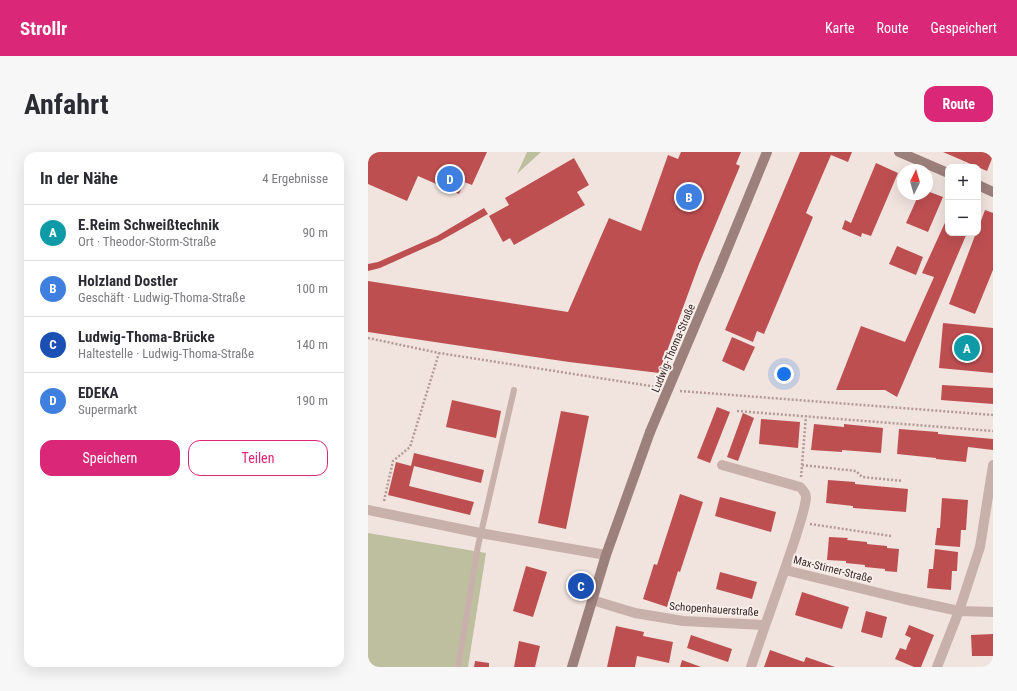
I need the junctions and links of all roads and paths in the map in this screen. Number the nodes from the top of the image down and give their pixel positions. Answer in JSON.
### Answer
{"nodes":[{"id":1,"x":767,"y":152,"type":"edge"},
{"id":2,"x":898,"y":152,"type":"edge"},
{"id":3,"x":945,"y":172,"type":"edge"},
{"id":4,"x":981,"y":186,"type":"edge"},
{"id":5,"x":993,"y":192,"type":"edge"},
{"id":6,"x":439,"y":353,"type":"dead end"},
{"id":7,"x":514,"y":390,"type":"dead end"},
{"id":8,"x":737,"y":411,"type":"dead end"},
{"id":9,"x":806,"y":416,"type":"junction"},
{"id":10,"x":993,"y":431,"type":"edge"},
{"id":11,"x":722,"y":465,"type":"dead end"},
{"id":12,"x":802,"y":465,"type":"junction"},
{"id":13,"x":993,"y":465,"type":"edge"},
{"id":14,"x":903,"y":481,"type":"dead end"},
{"id":15,"x":800,"y":487,"type":"junction"},
{"id":16,"x":368,"y":510,"type":"edge"},
{"id":17,"x":381,"y":513,"type":"junction"},
{"id":18,"x":800,"y":523,"type":"junction"},
{"id":19,"x":480,"y":533,"type":"junction"},
{"id":20,"x":891,"y":536,"type":"dead end"},
{"id":21,"x":606,"y":555,"type":"junction"},
{"id":22,"x":785,"y":570,"type":"junction"},
{"id":23,"x":592,"y":600,"type":"junction"},
{"id":24,"x":959,"y":611,"type":"junction"},
{"id":25,"x":993,"y":612,"type":"edge"},
{"id":26,"x":765,"y":625,"type":"junction"},
{"id":27,"x":458,"y":667,"type":"edge"},
{"id":28,"x":572,"y":667,"type":"edge"},
{"id":29,"x":751,"y":667,"type":"edge"},
{"id":30,"x":937,"y":667,"type":"edge"}],
"edges":[{"from":1,"to":21,"type":"street","name":"Ludwig-Thoma-Straße","bridge":true},
{"from":2,"to":3,"type":"street"},
{"from":4,"to":5,"type":"street"},
{"from":6,"to":17,"type":"path"},
{"from":7,"to":19,"type":"lane"},
{"from":8,"to":9,"type":"path"},
{"from":9,"to":10,"type":"path"},
{"from":9,"to":12,"type":"path"},
{"from":11,"to":15,"type":"street"},
{"from":12,"to":14,"type":"path"},
{"from":12,"to":15,"type":"path"},
{"from":13,"to":24,"type":"street"},
{"from":15,"to":18,"type":"street","name":"Max-Stirner-Straße"},
{"from":16,"to":17,"type":"street"},
{"from":17,"to":19,"type":"street"},
{"from":18,"to":20,"type":"path"},
{"from":18,"to":22,"type":"street","name":"Max-Stirner-Straße"},
{"from":19,"to":21,"type":"street"},
{"from":19,"to":27,"type":"lane"},
{"from":21,"to":23,"type":"street","name":"Ludwig-Thoma-Straße"},
{"from":22,"to":24,"type":"street","name":"Max-Stirner-Straße"},
{"from":22,"to":26,"type":"street","name":"Schopenhauerstraße"},
{"from":23,"to":26,"type":"street","name":"Schopenhauerstraße"},
{"from":23,"to":28,"type":"street","name":"Ludwig-Thoma-Straße"},
{"from":24,"to":25,"type":"street","name":"Max-Stirner-Straße"},
{"from":24,"to":30,"type":"street"},
{"from":26,"to":29,"type":"street","name":"Schopenhauerstraße"}]}
